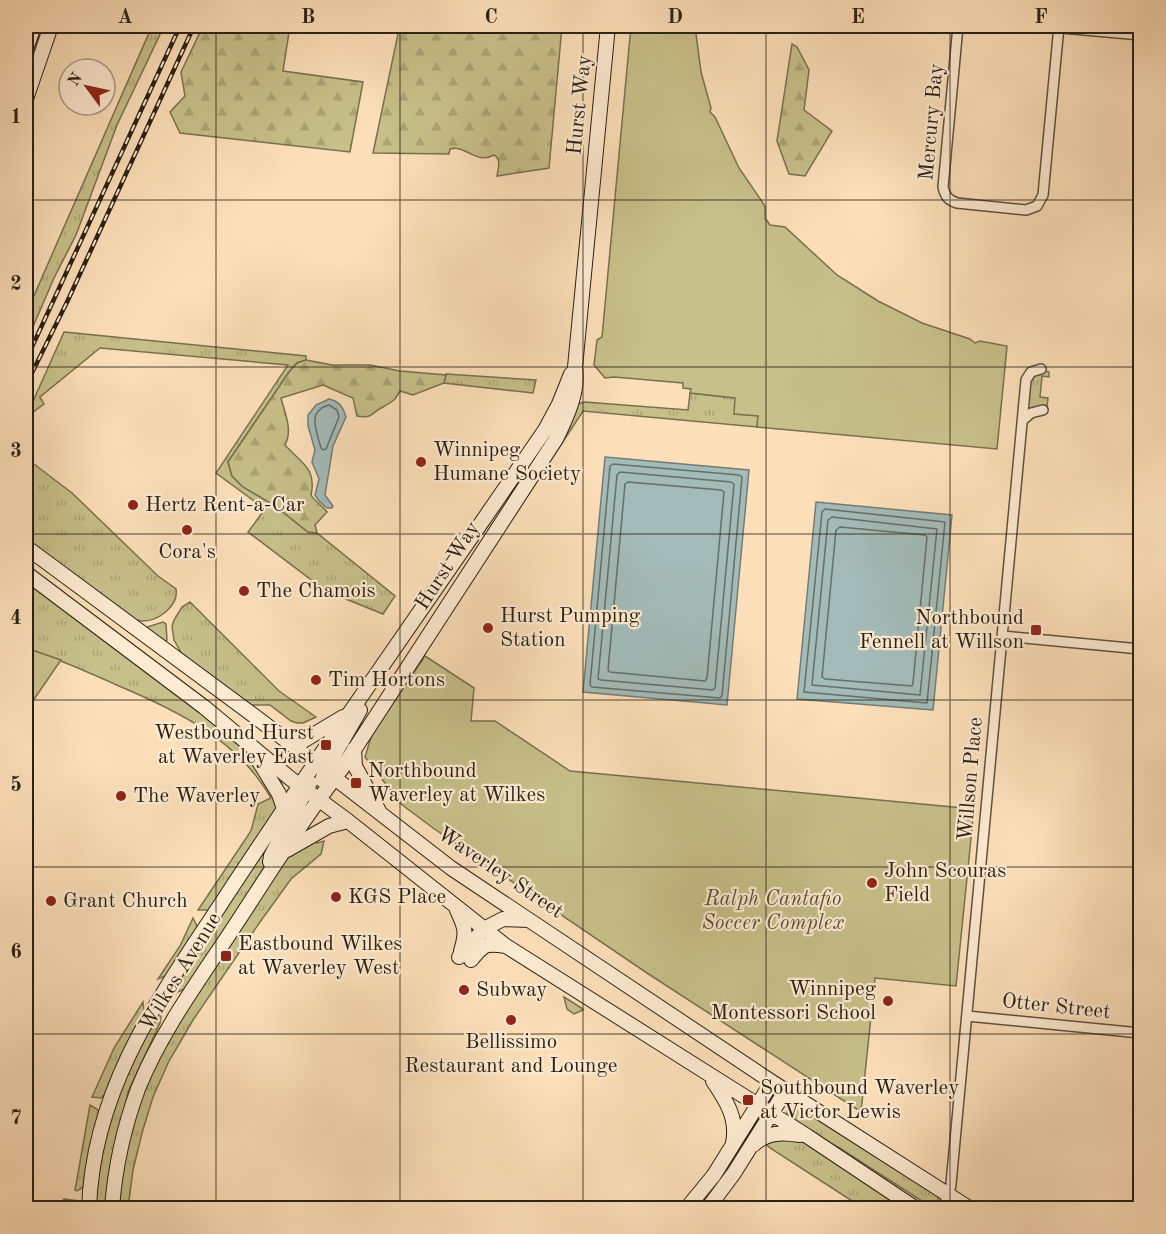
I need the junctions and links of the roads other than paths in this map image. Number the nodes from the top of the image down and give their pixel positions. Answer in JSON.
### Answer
{"nodes":[{"id":1,"x":34,"y":26,"type":"edge"},
{"id":2,"x":51,"y":26,"type":"edge"},
{"id":3,"x":608,"y":26,"type":"edge"},
{"id":4,"x":958,"y":26,"type":"edge"},
{"id":5,"x":1040,"y":26,"type":"edge"},
{"id":6,"x":1059,"y":26,"type":"edge"},
{"id":7,"x":1140,"y":35,"type":"edge"},
{"id":8,"x":26,"y":49,"type":"edge"},
{"id":9,"x":26,"y":99,"type":"edge"},
{"id":10,"x":575,"y":367,"type":"junction"},
{"id":11,"x":1041,"y":369,"type":"dead end"},
{"id":12,"x":1043,"y":410,"type":"dead end"},
{"id":13,"x":1022,"y":421,"type":"junction"},
{"id":14,"x":26,"y":548,"type":"edge"},
{"id":15,"x":26,"y":573,"type":"edge"},
{"id":16,"x":1003,"y":636,"type":"junction"},
{"id":17,"x":1140,"y":649,"type":"edge"},
{"id":18,"x":375,"y":675,"type":"junction"},
{"id":19,"x":348,"y":714,"type":"junction"},
{"id":20,"x":244,"y":739,"type":"junction"},
{"id":21,"x":286,"y":740,"type":"junction"},
{"id":22,"x":354,"y":749,"type":"junction"},
{"id":23,"x":324,"y":771,"type":"junction"},
{"id":24,"x":303,"y":788,"type":"junction"},
{"id":25,"x":319,"y":800,"type":"junction"},
{"id":26,"x":284,"y":809,"type":"junction"},
{"id":27,"x":382,"y":816,"type":"junction"},
{"id":28,"x":348,"y":821,"type":"junction"},
{"id":29,"x":283,"y":853,"type":"junction"},
{"id":30,"x":266,"y":879,"type":"junction"},
{"id":31,"x":456,"y":908,"type":"junction"},
{"id":32,"x":531,"y":920,"type":"junction"},
{"id":33,"x":484,"y":929,"type":"junction"},
{"id":34,"x":506,"y":946,"type":"junction"},
{"id":35,"x":465,"y":959,"type":"junction"},
{"id":36,"x":967,"y":1017,"type":"junction"},
{"id":37,"x":1140,"y":1034,"type":"edge"},
{"id":38,"x":707,"y":1074,"type":"junction"},
{"id":39,"x":772,"y":1082,"type":"junction"},
{"id":40,"x":786,"y":1090,"type":"junction"},
{"id":41,"x":757,"y":1106,"type":"junction"},
{"id":42,"x":770,"y":1114,"type":"junction"},
{"id":43,"x":807,"y":1136,"type":"junction"},
{"id":44,"x":732,"y":1145,"type":"junction"},
{"id":45,"x":747,"y":1150,"type":"junction"},
{"id":46,"x":949,"y":1196,"type":"junction"},
{"id":47,"x":89,"y":1209,"type":"edge"},
{"id":48,"x":112,"y":1209,"type":"edge"},
{"id":49,"x":687,"y":1209,"type":"edge"},
{"id":50,"x":708,"y":1209,"type":"edge"},
{"id":51,"x":915,"y":1209,"type":"edge"},
{"id":52,"x":941,"y":1209,"type":"edge"},
{"id":53,"x":969,"y":1209,"type":"edge"}],
"edges":[{"from":1,"to":8,"type":"main road"},
{"from":2,"to":9,"type":"main road"},
{"from":3,"to":10,"type":"main road","name":"Hurst Way"},
{"from":4,"to":6,"type":"street","name":"Mercury Bay"},
{"from":5,"to":6,"type":"street"},
{"from":6,"to":7,"type":"street"},
{"from":10,"to":18,"type":"main road","name":"Hurst Way"},
{"from":10,"to":22,"type":"main road","name":"Hurst Way"},
{"from":11,"to":13,"type":"street","name":"Willson Place"},
{"from":12,"to":13,"type":"street"},
{"from":13,"to":16,"type":"street","name":"Willson Place"},
{"from":14,"to":21,"type":"main road","name":"Waverley Street"},
{"from":15,"to":20,"type":"main road"},
{"from":16,"to":17,"type":"street"},
{"from":16,"to":36,"type":"street","name":"Willson Place"},
{"from":18,"to":19,"type":"main road","name":"Hurst Way"},
{"from":18,"to":23,"type":"main road"},
{"from":19,"to":21,"type":"main road"},
{"from":19,"to":23,"type":"main road","name":"Hurst Way"},
{"from":20,"to":24,"type":"main road"},
{"from":20,"to":26,"type":"main road"},
{"from":21,"to":23,"type":"main road","name":"Waverley Street"},
{"from":22,"to":23,"type":"main road","name":"Hurst Way"},
{"from":22,"to":27,"type":"main road"},
{"from":23,"to":24,"type":"main road","name":"Wilkes Avenue"},
{"from":23,"to":25,"type":"main road","name":"Wilkes Avenue"},
{"from":23,"to":27,"type":"main road","name":"Waverley Street"},
{"from":24,"to":25,"type":"main road"},
{"from":24,"to":26,"type":"main road","name":"Wilkes Avenue"},
{"from":24,"to":30,"type":"main road"},
{"from":25,"to":28,"type":"main road"},
{"from":25,"to":29,"type":"main road","name":"Wilkes Avenue"},
{"from":26,"to":47,"type":"main road","name":"Wilkes Avenue"},
{"from":27,"to":32,"type":"main road","name":"Waverley Street"},
{"from":28,"to":29,"type":"main road"},
{"from":28,"to":31,"type":"main road"},
{"from":29,"to":30,"type":"main road","name":"Wilkes Avenue"},
{"from":30,"to":48,"type":"main road","name":"Wilkes Avenue"},
{"from":31,"to":33,"type":"main road"},
{"from":31,"to":35,"type":"main road"},
{"from":32,"to":33,"type":"main road"},
{"from":32,"to":39,"type":"main road","name":"Waverley Street"},
{"from":33,"to":34,"type":"main road"},
{"from":33,"to":35,"type":"main road"},
{"from":34,"to":35,"type":"main road"},
{"from":34,"to":38,"type":"main road"},
{"from":36,"to":37,"type":"street","name":"Otter Street"},
{"from":36,"to":46,"type":"street","name":"Willson Place"},
{"from":38,"to":41,"type":"main road"},
{"from":38,"to":44,"type":"main road"},
{"from":39,"to":40,"type":"main road","name":"Waverley Street"},
{"from":39,"to":41,"type":"main road"},
{"from":40,"to":42,"type":"main road"},
{"from":40,"to":46,"type":"main road","name":"Waverley Street"},
{"from":41,"to":42,"type":"main road"},
{"from":41,"to":44,"type":"main road"},
{"from":42,"to":43,"type":"main road"},
{"from":42,"to":45,"type":"main road"},
{"from":43,"to":45,"type":"main road"},
{"from":43,"to":51,"type":"main road"},
{"from":44,"to":49,"type":"main road"},
{"from":45,"to":50,"type":"main road"},
{"from":46,"to":52,"type":"street","name":"Willson Place"},
{"from":46,"to":53,"type":"main road","name":"Waverley Street"}]}
